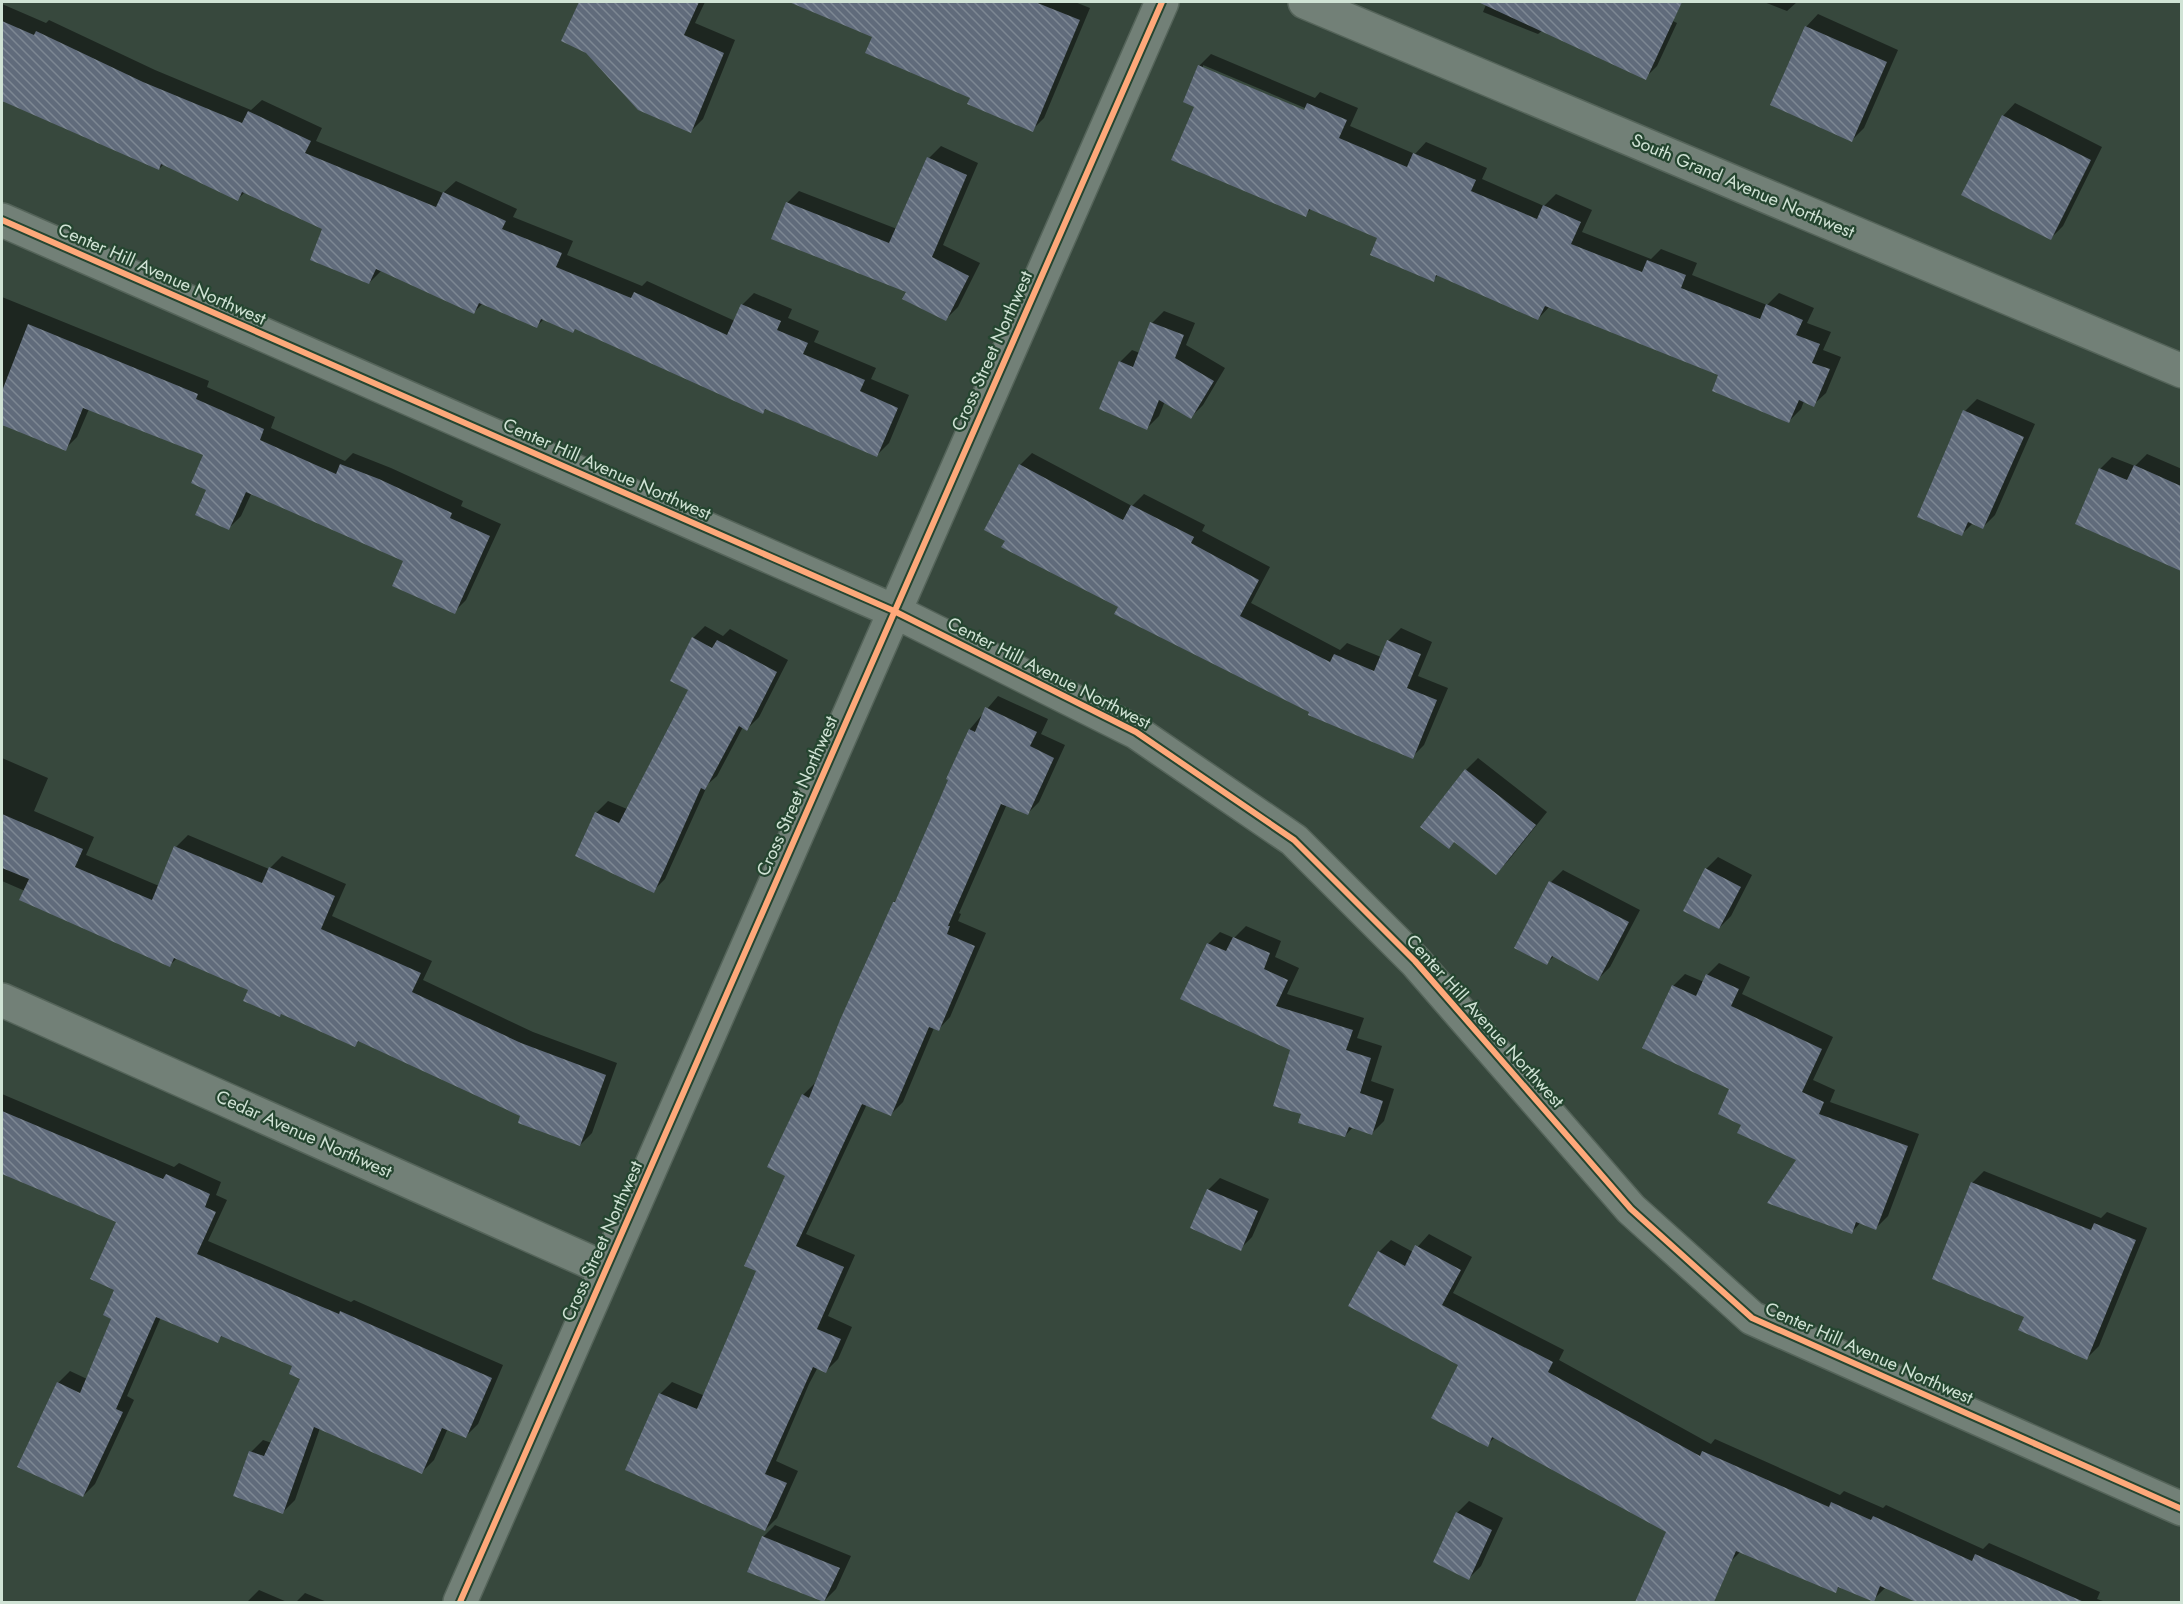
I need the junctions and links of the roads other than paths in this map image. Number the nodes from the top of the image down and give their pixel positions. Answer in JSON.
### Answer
{"nodes":[{"id":1,"x":1162,"y":2,"type":"edge"},
{"id":2,"x":1305,"y":2,"type":"edge"},
{"id":3,"x":2,"y":220,"type":"edge"},
{"id":4,"x":2181,"y":371,"type":"edge"},
{"id":5,"x":894,"y":611,"type":"junction"},
{"id":6,"x":2,"y":1000,"type":"edge"},
{"id":7,"x":606,"y":1269,"type":"junction"},
{"id":8,"x":2181,"y":1509,"type":"edge"},
{"id":9,"x":459,"y":1602,"type":"edge"}],
"edges":[{"from":1,"to":5,"type":"street","name":"Cross Street Northwest"},
{"from":2,"to":4,"type":"street","name":"South Grand Avenue Northwest"},
{"from":3,"to":5,"type":"street","name":"Center Hill Avenue Northwest"},
{"from":5,"to":7,"type":"street","name":"Cross Street Northwest"},
{"from":5,"to":8,"type":"street","name":"Center Hill Avenue Northwest"},
{"from":6,"to":7,"type":"street","name":"Cedar Avenue Northwest"},
{"from":7,"to":9,"type":"street","name":"Cross Street Northwest"}]}
